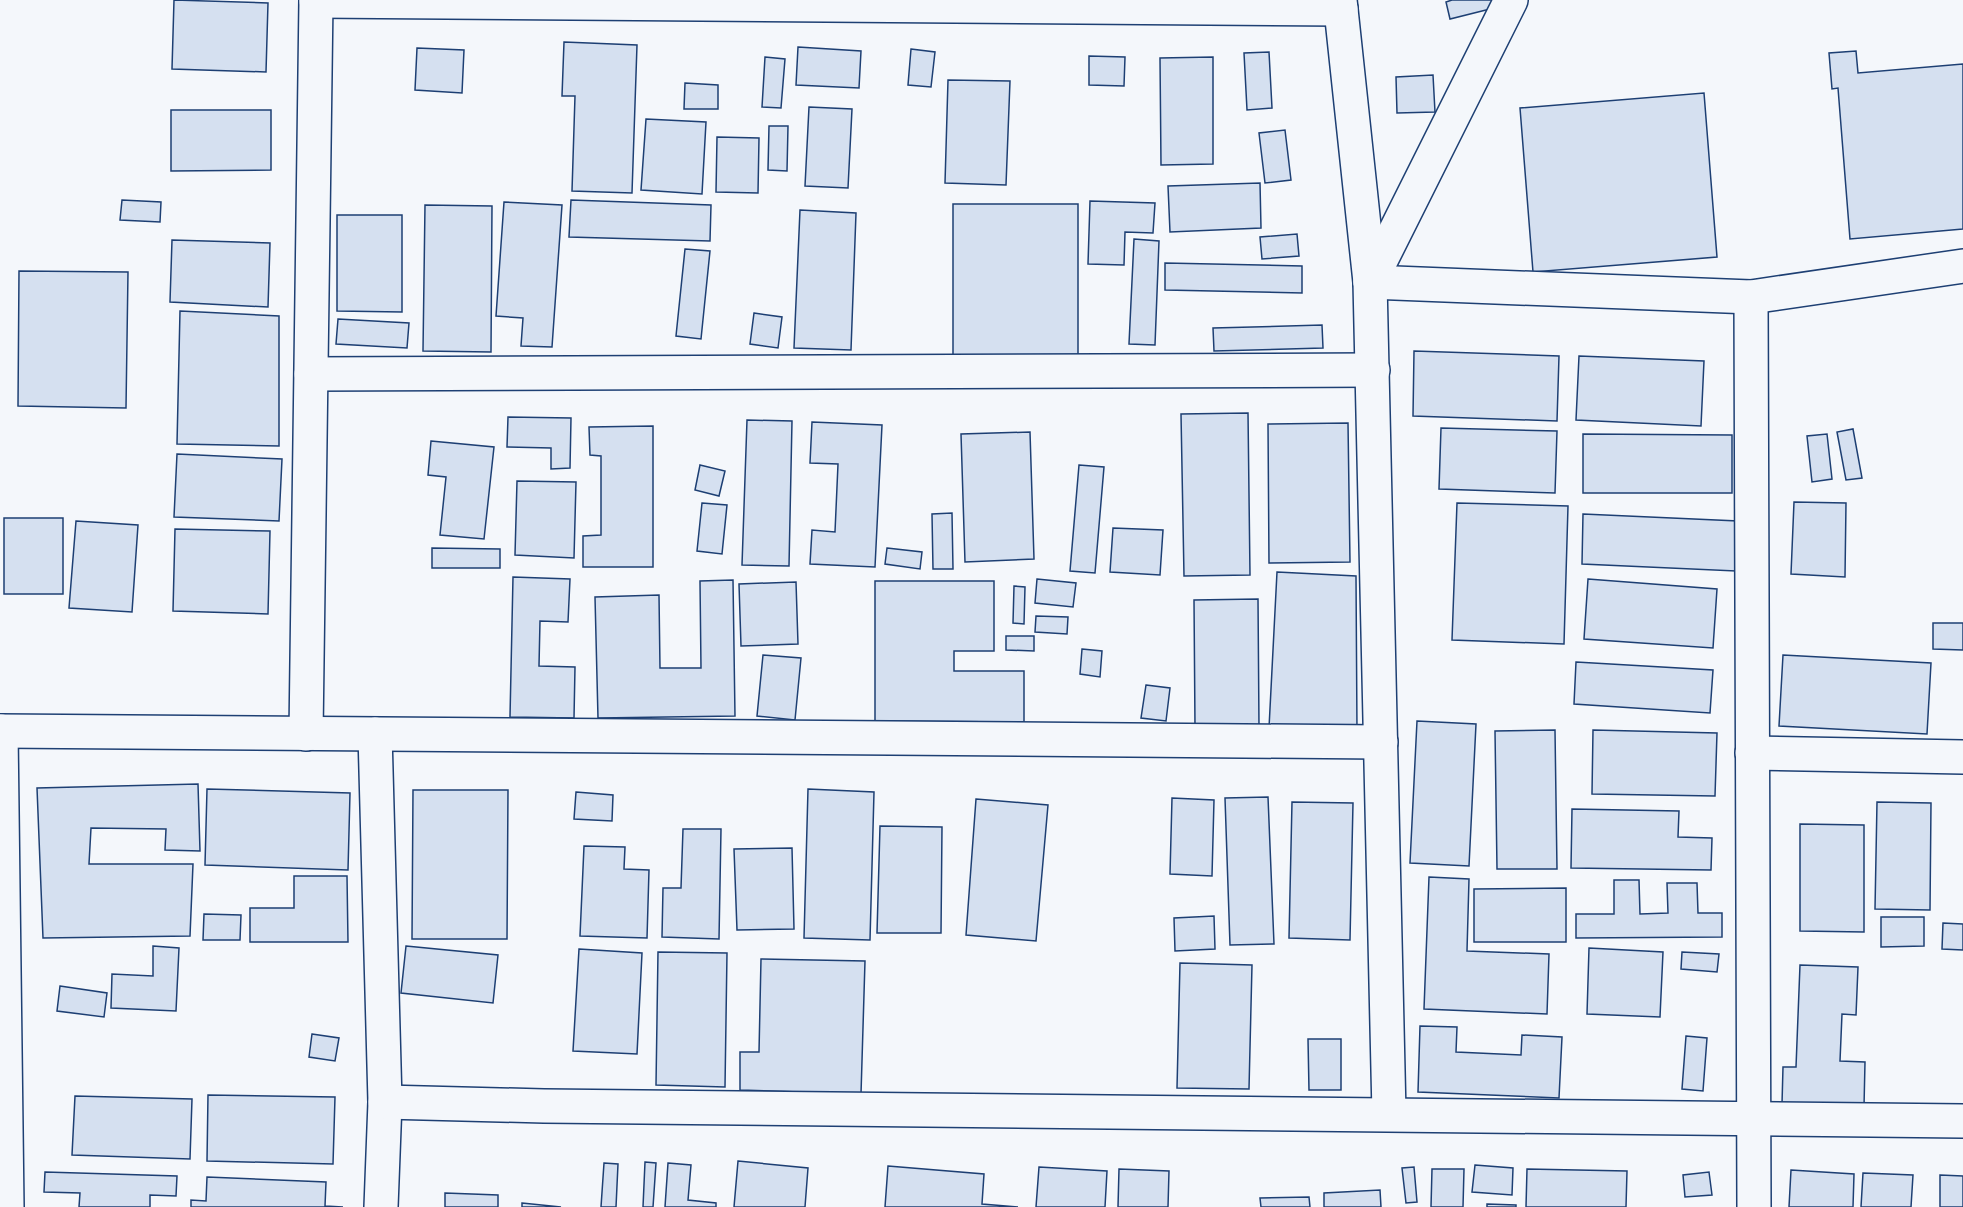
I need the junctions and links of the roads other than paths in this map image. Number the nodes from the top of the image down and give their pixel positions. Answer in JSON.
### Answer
{"nodes":[{"id":1,"x":1511,"y":0,"type":"edge"},
{"id":2,"x":316,"y":1,"type":"edge"},
{"id":3,"x":1341,"y":5,"type":"edge"},
{"id":4,"x":1963,"y":266,"type":"edge"},
{"id":5,"x":1370,"y":282,"type":"junction"},
{"id":6,"x":1751,"y":297,"type":"junction"},
{"id":7,"x":1373,"y":370,"type":"junction"},
{"id":8,"x":311,"y":374,"type":"junction"},
{"id":9,"x":0,"y":731,"type":"edge"},
{"id":10,"x":306,"y":734,"type":"junction"},
{"id":11,"x":375,"y":734,"type":"junction"},
{"id":12,"x":1381,"y":742,"type":"junction"},
{"id":13,"x":1752,"y":753,"type":"junction"},
{"id":14,"x":1963,"y":757,"type":"edge"},
{"id":15,"x":385,"y":1102,"type":"junction"},
{"id":16,"x":1389,"y":1114,"type":"junction"},
{"id":17,"x":1755,"y":1119,"type":"junction"},
{"id":18,"x":1963,"y":1121,"type":"edge"},
{"id":19,"x":7,"y":1207,"type":"edge"},
{"id":20,"x":381,"y":1207,"type":"edge"},
{"id":21,"x":1754,"y":1207,"type":"edge"}],
"edges":[{"from":1,"to":5,"type":"street"},
{"from":2,"to":3,"type":"street"},
{"from":2,"to":8,"type":"street"},
{"from":3,"to":5,"type":"street"},
{"from":4,"to":6,"type":"street"},
{"from":5,"to":6,"type":"street"},
{"from":5,"to":7,"type":"street"},
{"from":6,"to":13,"type":"street"},
{"from":7,"to":8,"type":"street"},
{"from":7,"to":12,"type":"street"},
{"from":8,"to":10,"type":"street"},
{"from":9,"to":10,"type":"street"},
{"from":9,"to":19,"type":"street"},
{"from":10,"to":11,"type":"street"},
{"from":11,"to":12,"type":"street"},
{"from":11,"to":15,"type":"street"},
{"from":12,"to":16,"type":"street"},
{"from":13,"to":14,"type":"street"},
{"from":13,"to":17,"type":"street"},
{"from":15,"to":16,"type":"street"},
{"from":15,"to":20,"type":"street"},
{"from":16,"to":17,"type":"street"},
{"from":17,"to":18,"type":"street"},
{"from":17,"to":21,"type":"street"}]}
